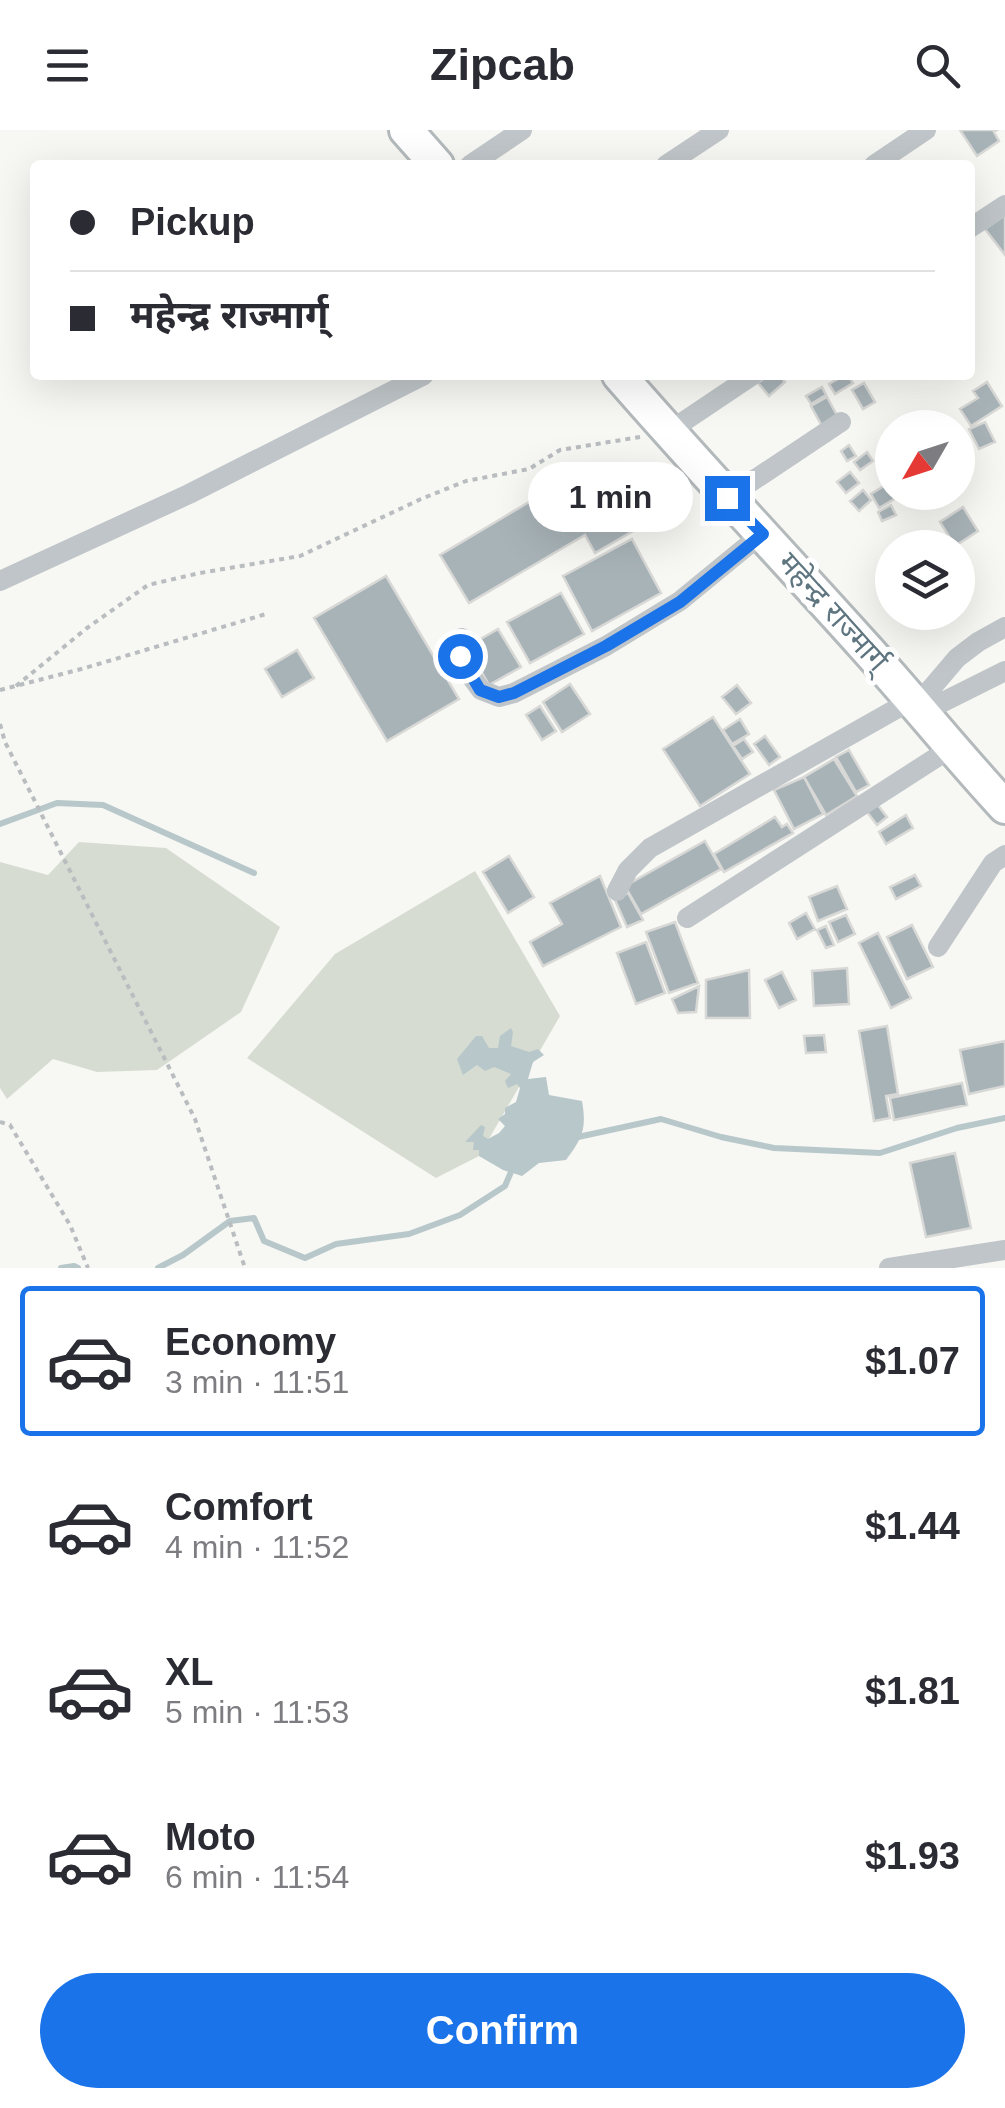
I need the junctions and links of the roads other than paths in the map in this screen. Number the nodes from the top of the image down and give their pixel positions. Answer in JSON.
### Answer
{"nodes":[{"id":1,"x":406,"y":130,"type":"edge"},
{"id":2,"x":522,"y":130,"type":"edge"},
{"id":3,"x":720,"y":130,"type":"edge"},
{"id":4,"x":926,"y":130,"type":"edge"},
{"id":5,"x":433,"y":160,"type":"edge"},
{"id":6,"x":477,"y":160,"type":"edge"},
{"id":7,"x":674,"y":160,"type":"edge"},
{"id":8,"x":881,"y":160,"type":"edge"},
{"id":9,"x":1005,"y":204,"type":"edge"},
{"id":10,"x":975,"y":225,"type":"edge"},
{"id":11,"x":414,"y":380,"type":"edge"},
{"id":12,"x":623,"y":380,"type":"edge"},
{"id":13,"x":746,"y":380,"type":"edge"},
{"id":14,"x":841,"y":422,"type":"dead end"},
{"id":15,"x":668,"y":432,"type":"junction"},
{"id":16,"x":727,"y":498,"type":"junction"},
{"id":17,"x":763,"y":534,"type":"junction"},
{"id":18,"x":0,"y":581,"type":"edge"},
{"id":19,"x":1005,"y":627,"type":"edge"},
{"id":20,"x":462,"y":638,"type":"dead end"},
{"id":21,"x":1005,"y":671,"type":"edge"},
{"id":22,"x":918,"y":705,"type":"junction"},
{"id":23,"x":951,"y":748,"type":"junction"},
{"id":24,"x":1005,"y":807,"type":"edge"},
{"id":25,"x":1005,"y":855,"type":"edge"},
{"id":26,"x":617,"y":891,"type":"dead end"},
{"id":27,"x":687,"y":918,"type":"dead end"},
{"id":28,"x":938,"y":946,"type":"dead end"},
{"id":29,"x":1005,"y":1250,"type":"edge"},
{"id":30,"x":889,"y":1268,"type":"edge"}],
"edges":[{"from":1,"to":5,"type":"highway"},
{"from":2,"to":6,"type":"street"},
{"from":3,"to":7,"type":"street"},
{"from":4,"to":8,"type":"street"},
{"from":9,"to":10,"type":"street"},
{"from":11,"to":18,"type":"street"},
{"from":12,"to":15,"type":"highway","name":"महेन्द्र राज्मार्ग्"},
{"from":13,"to":15,"type":"street"},
{"from":14,"to":16,"type":"street"},
{"from":15,"to":16,"type":"highway","name":"महेन्द्र राज्मार्ग्"},
{"from":16,"to":17,"type":"highway","name":"महेन्द्र राज्मार्ग्"},
{"from":17,"to":20,"type":"street"},
{"from":17,"to":22,"type":"highway","name":"महेन्द्र राज्मार्ग्"},
{"from":19,"to":22,"type":"street"},
{"from":21,"to":22,"type":"street"},
{"from":22,"to":23,"type":"highway","name":"महेन्द्र राज्मार्ग्"},
{"from":22,"to":26,"type":"street"},
{"from":23,"to":24,"type":"highway","name":"महेन्द्र राज्मार्ग्"},
{"from":23,"to":27,"type":"street"},
{"from":25,"to":28,"type":"street"},
{"from":29,"to":30,"type":"street"}]}
